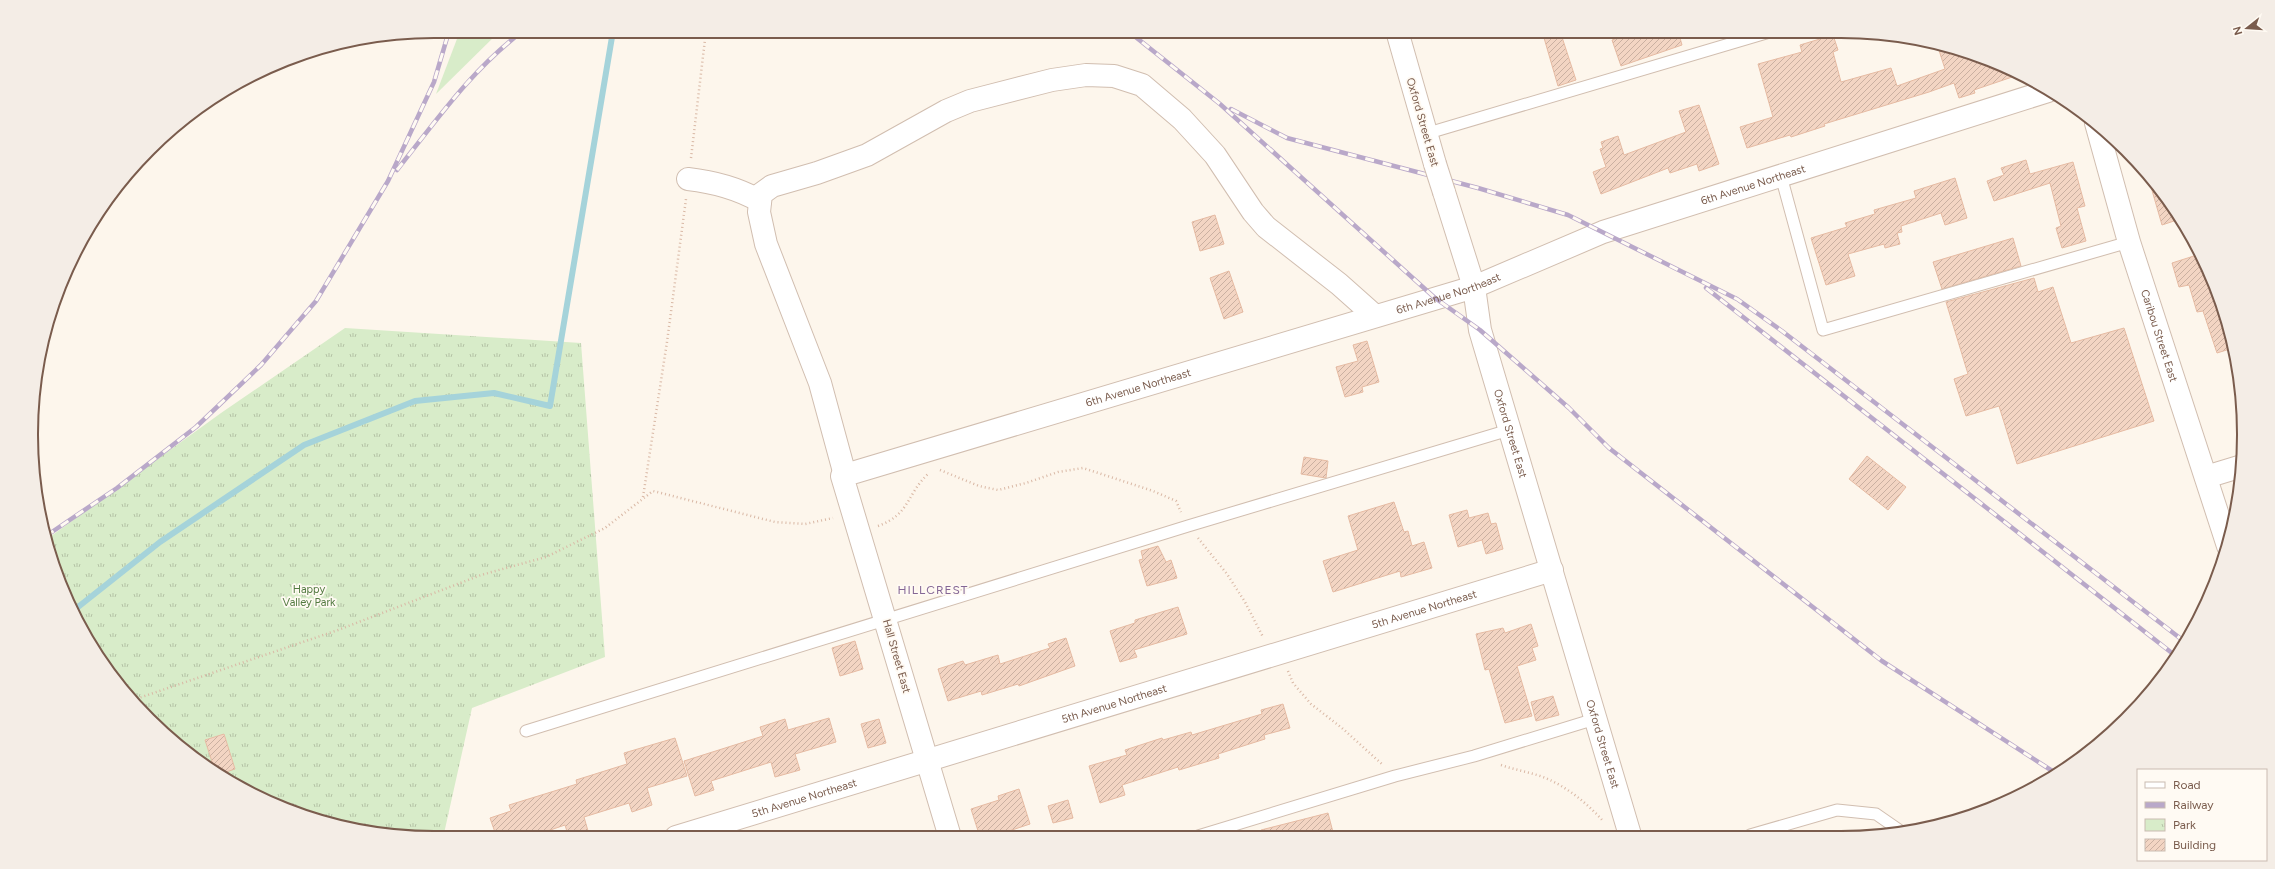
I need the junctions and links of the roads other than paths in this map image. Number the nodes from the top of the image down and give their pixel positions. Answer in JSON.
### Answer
{"nodes":[{"id":1,"x":1399,"y":38,"type":"edge"},
{"id":2,"x":1749,"y":38,"type":"edge"},
{"id":3,"x":2042,"y":93,"type":"edge"},
{"id":4,"x":1425,"y":134,"type":"junction"},
{"id":5,"x":2099,"y":134,"type":"edge"},
{"id":6,"x":1781,"y":176,"type":"junction"},
{"id":7,"x":688,"y":179,"type":"road end"},
{"id":8,"x":760,"y":201,"type":"junction"},
{"id":9,"x":2129,"y":242,"type":"junction"},
{"id":10,"x":1474,"y":287,"type":"junction"},
{"id":11,"x":1375,"y":316,"type":"junction"},
{"id":12,"x":1509,"y":430,"type":"junction"},
{"id":13,"x":2235,"y":468,"type":"edge"},
{"id":14,"x":843,"y":475,"type":"junction"},
{"id":15,"x":2206,"y":477,"type":"junction"},
{"id":16,"x":2224,"y":533,"type":"edge"},
{"id":17,"x":1552,"y":570,"type":"junction"},
{"id":18,"x":886,"y":620,"type":"junction"},
{"id":19,"x":1595,"y":720,"type":"junction"},
{"id":20,"x":526,"y":731,"type":"dead end"},
{"id":21,"x":927,"y":760,"type":"junction"},
{"id":22,"x":1895,"y":827,"type":"edge"},
{"id":23,"x":696,"y":831,"type":"edge"},
{"id":24,"x":948,"y":831,"type":"edge"},
{"id":25,"x":1214,"y":831,"type":"edge"},
{"id":26,"x":1629,"y":831,"type":"edge"},
{"id":27,"x":1764,"y":831,"type":"edge"}],
"edges":[{"from":1,"to":4,"type":"street","name":"Oxford Street East"},
{"from":2,"to":4,"type":"lane"},
{"from":3,"to":6,"type":"street","name":"6th Avenue Northeast"},
{"from":4,"to":10,"type":"street","name":"Oxford Street East","bridge":true},
{"from":5,"to":9,"type":"street","name":"Caribou Street East"},
{"from":6,"to":9,"type":"lane"},
{"from":6,"to":10,"type":"street","name":"6th Avenue Northeast"},
{"from":7,"to":8,"type":"street"},
{"from":8,"to":11,"type":"street"},
{"from":8,"to":14,"type":"street","name":"Hall Street East"},
{"from":9,"to":15,"type":"street","name":"Caribou Street East"},
{"from":10,"to":11,"type":"street","name":"6th Avenue Northeast"},
{"from":10,"to":12,"type":"street","name":"Oxford Street East"},
{"from":11,"to":14,"type":"street","name":"6th Avenue Northeast"},
{"from":12,"to":17,"type":"street","name":"Oxford Street East"},
{"from":12,"to":18,"type":"lane"},
{"from":13,"to":15,"type":"street"},
{"from":14,"to":18,"type":"street","name":"Hall Street East"},
{"from":15,"to":16,"type":"street","name":"Caribou Street East"},
{"from":17,"to":19,"type":"street","name":"Oxford Street East"},
{"from":17,"to":21,"type":"street","name":"5th Avenue Northeast"},
{"from":18,"to":20,"type":"lane"},
{"from":18,"to":21,"type":"street","name":"Hall Street East"},
{"from":19,"to":25,"type":"lane"},
{"from":19,"to":26,"type":"street","name":"Oxford Street East"},
{"from":21,"to":23,"type":"street","name":"5th Avenue Northeast"},
{"from":21,"to":24,"type":"street","name":"Hall Street East"},
{"from":22,"to":27,"type":"lane"}]}
